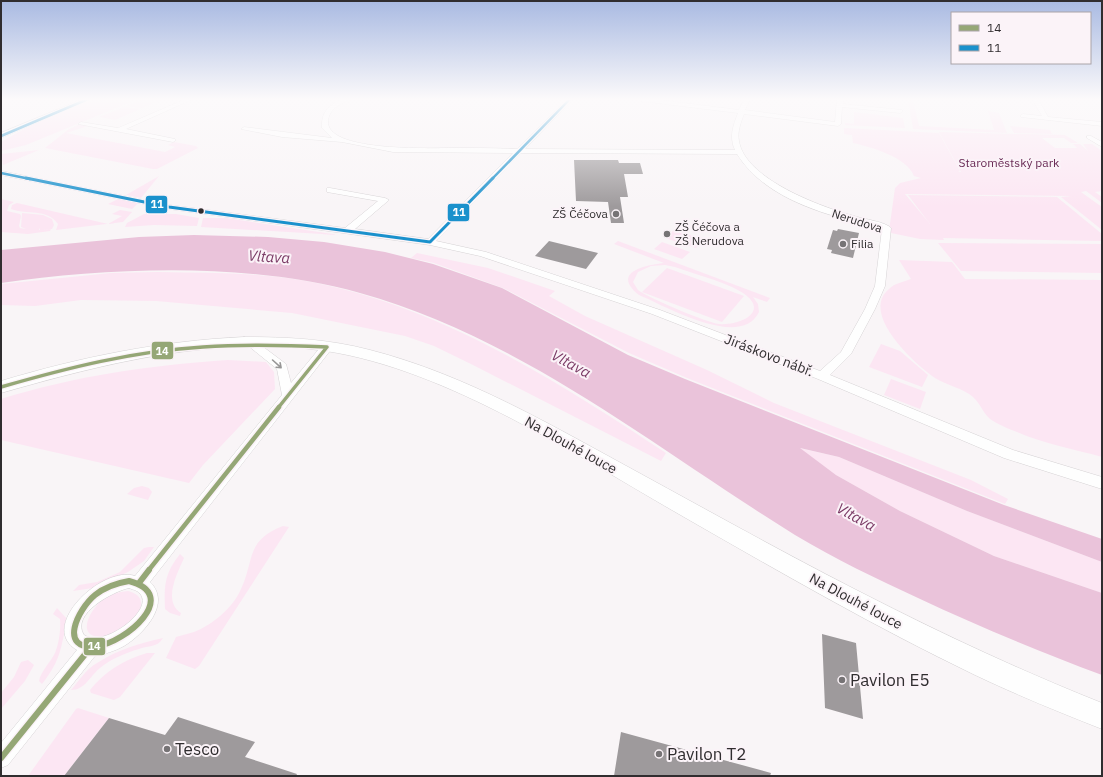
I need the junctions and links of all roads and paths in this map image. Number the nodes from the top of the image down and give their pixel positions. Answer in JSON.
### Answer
{"nodes":[{"id":1,"x":147,"y":135,"type":"edge"},
{"id":2,"x":288,"y":135,"type":"edge"},
{"id":3,"x":330,"y":135,"type":"edge"},
{"id":4,"x":533,"y":135,"type":"edge"},
{"id":5,"x":736,"y":135,"type":"edge"},
{"id":6,"x":1090,"y":137,"type":"dead end"},
{"id":7,"x":173,"y":140,"type":"dead end"},
{"id":8,"x":340,"y":141,"type":"junction"},
{"id":9,"x":1102,"y":145,"type":"edge"},
{"id":10,"x":517,"y":151,"type":"junction"},
{"id":11,"x":739,"y":152,"type":"junction"},
{"id":12,"x":1,"y":173,"type":"edge"},
{"id":13,"x":330,"y":190,"type":"dead end"},
{"id":14,"x":347,"y":231,"type":"junction"},
{"id":15,"x":430,"y":242,"type":"junction"},
{"id":16,"x":250,"y":342,"type":"junction"},
{"id":17,"x":327,"y":347,"type":"junction"},
{"id":18,"x":822,"y":376,"type":"junction"},
{"id":19,"x":1,"y":387,"type":"edge"},
{"id":20,"x":288,"y":396,"type":"junction"},
{"id":21,"x":1102,"y":484,"type":"edge"},
{"id":22,"x":139,"y":583,"type":"junction"},
{"id":23,"x":91,"y":647,"type":"junction"},
{"id":24,"x":1102,"y":716,"type":"edge"},
{"id":25,"x":1,"y":758,"type":"edge"}],
"edges":[{"from":1,"to":7,"type":"street"},
{"from":2,"to":8,"type":"street"},
{"from":3,"to":8,"type":"street"},
{"from":4,"to":10,"type":"street"},
{"from":5,"to":11,"type":"street"},
{"from":6,"to":9,"type":"street"},
{"from":8,"to":10,"type":"street"},
{"from":10,"to":11,"type":"street"},
{"from":10,"to":15,"type":"street"},
{"from":11,"to":18,"type":"street","name":"Nerudova"},
{"from":12,"to":14,"type":"street","name":"Jiráskovo nábř."},
{"from":13,"to":14,"type":"street"},
{"from":14,"to":15,"type":"street","name":"Jiráskovo nábř."},
{"from":15,"to":18,"type":"street","name":"Jiráskovo nábř."},
{"from":16,"to":17,"type":"main road","name":"Na Dlouhé louce"},
{"from":16,"to":19,"type":"main road","name":"Na Dlouhé louce"},
{"from":16,"to":20,"type":"street","one_way":true},
{"from":17,"to":20,"type":"street"},
{"from":17,"to":24,"type":"main road","name":"Na Dlouhé louce"},
{"from":18,"to":21,"type":"street","name":"Jiráskovo nábř."},
{"from":20,"to":22,"type":"street"},
{"from":22,"to":23,"type":"street"},
{"from":22,"to":23,"type":"street"},
{"from":23,"to":25,"type":"street"}]}
